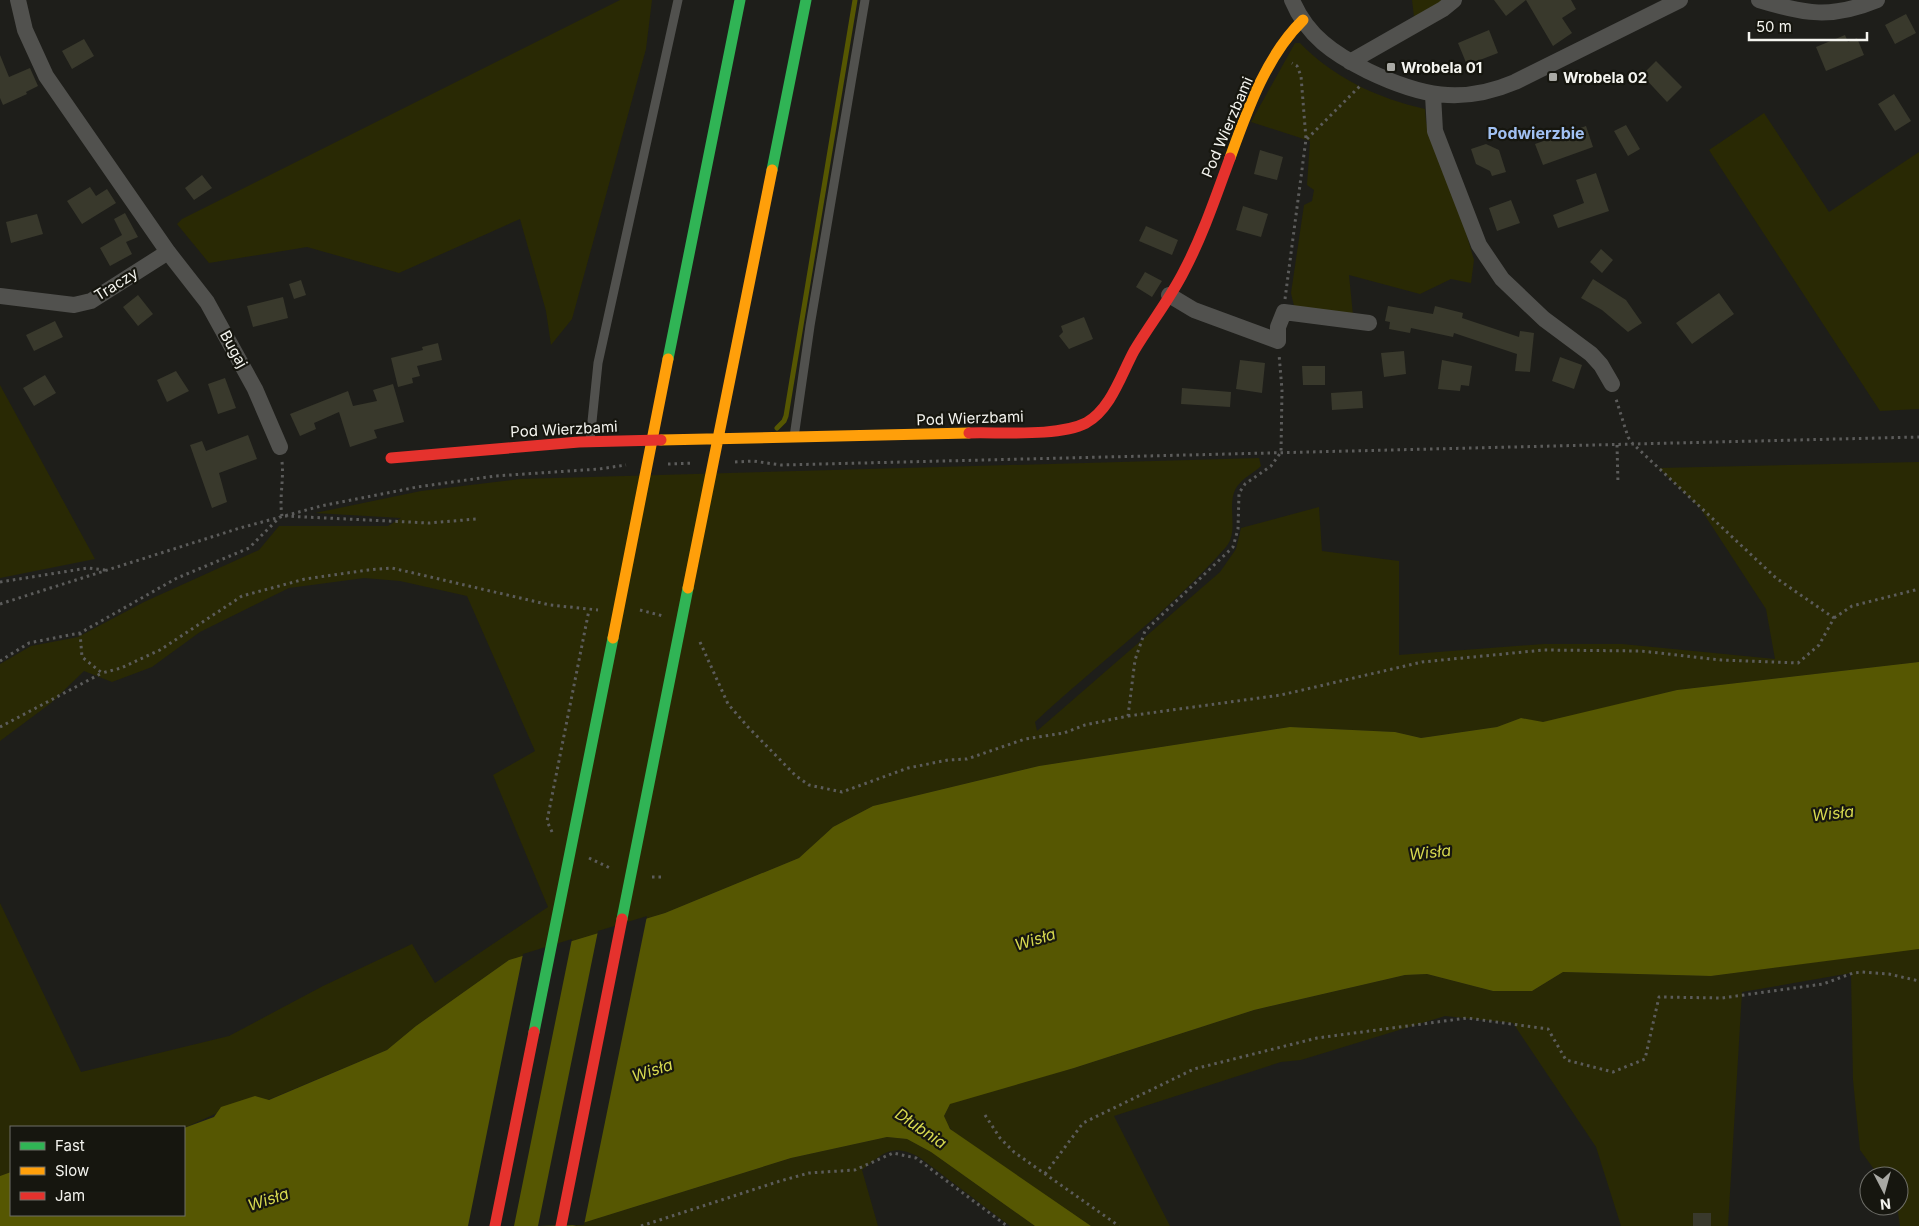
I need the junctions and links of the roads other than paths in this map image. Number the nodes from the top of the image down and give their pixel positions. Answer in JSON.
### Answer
{"nodes":[{"id":1,"x":18,"y":0,"type":"edge"},
{"id":2,"x":678,"y":0,"type":"edge"},
{"id":3,"x":740,"y":0,"type":"edge"},
{"id":4,"x":806,"y":0,"type":"edge"},
{"id":5,"x":865,"y":0,"type":"edge"},
{"id":6,"x":1292,"y":0,"type":"edge"},
{"id":7,"x":1454,"y":0,"type":"edge"},
{"id":8,"x":1680,"y":0,"type":"edge"},
{"id":9,"x":1759,"y":0,"type":"edge"},
{"id":10,"x":1877,"y":0,"type":"edge"},
{"id":11,"x":1303,"y":20,"type":"junction"},
{"id":12,"x":1350,"y":62,"type":"junction"},
{"id":13,"x":1432,"y":95,"type":"junction"},
{"id":14,"x":168,"y":252,"type":"junction"},
{"id":15,"x":1170,"y":295,"type":"junction"},
{"id":16,"x":0,"y":296,"type":"edge"},
{"id":17,"x":1369,"y":324,"type":"dead end"},
{"id":18,"x":1612,"y":384,"type":"road end"},
{"id":19,"x":794,"y":438,"type":"junction"},
{"id":20,"x":590,"y":441,"type":"junction"},
{"id":21,"x":280,"y":447,"type":"road end"},
{"id":22,"x":391,"y":458,"type":"dead end"},
{"id":23,"x":496,"y":1226,"type":"edge"},
{"id":24,"x":561,"y":1226,"type":"edge"}],
"edges":[{"from":1,"to":14,"type":"street","name":"Bugaj"},
{"from":2,"to":20,"type":"lane"},
{"from":3,"to":23,"type":"main road"},
{"from":4,"to":24,"type":"main road"},
{"from":5,"to":19,"type":"lane"},
{"from":6,"to":11,"type":"street"},
{"from":7,"to":12,"type":"street"},
{"from":8,"to":13,"type":"street"},
{"from":9,"to":10,"type":"street"},
{"from":11,"to":12,"type":"street"},
{"from":11,"to":15,"type":"main road","name":"Pod Wierzbami"},
{"from":12,"to":13,"type":"street"},
{"from":13,"to":18,"type":"street"},
{"from":14,"to":16,"type":"street","name":"Traczy"},
{"from":14,"to":21,"type":"street","name":"Bugaj"},
{"from":15,"to":17,"type":"street"},
{"from":15,"to":19,"type":"main road","name":"Pod Wierzbami"},
{"from":19,"to":20,"type":"main road","name":"Pod Wierzbami"},
{"from":20,"to":22,"type":"main road","name":"Pod Wierzbami"}]}
